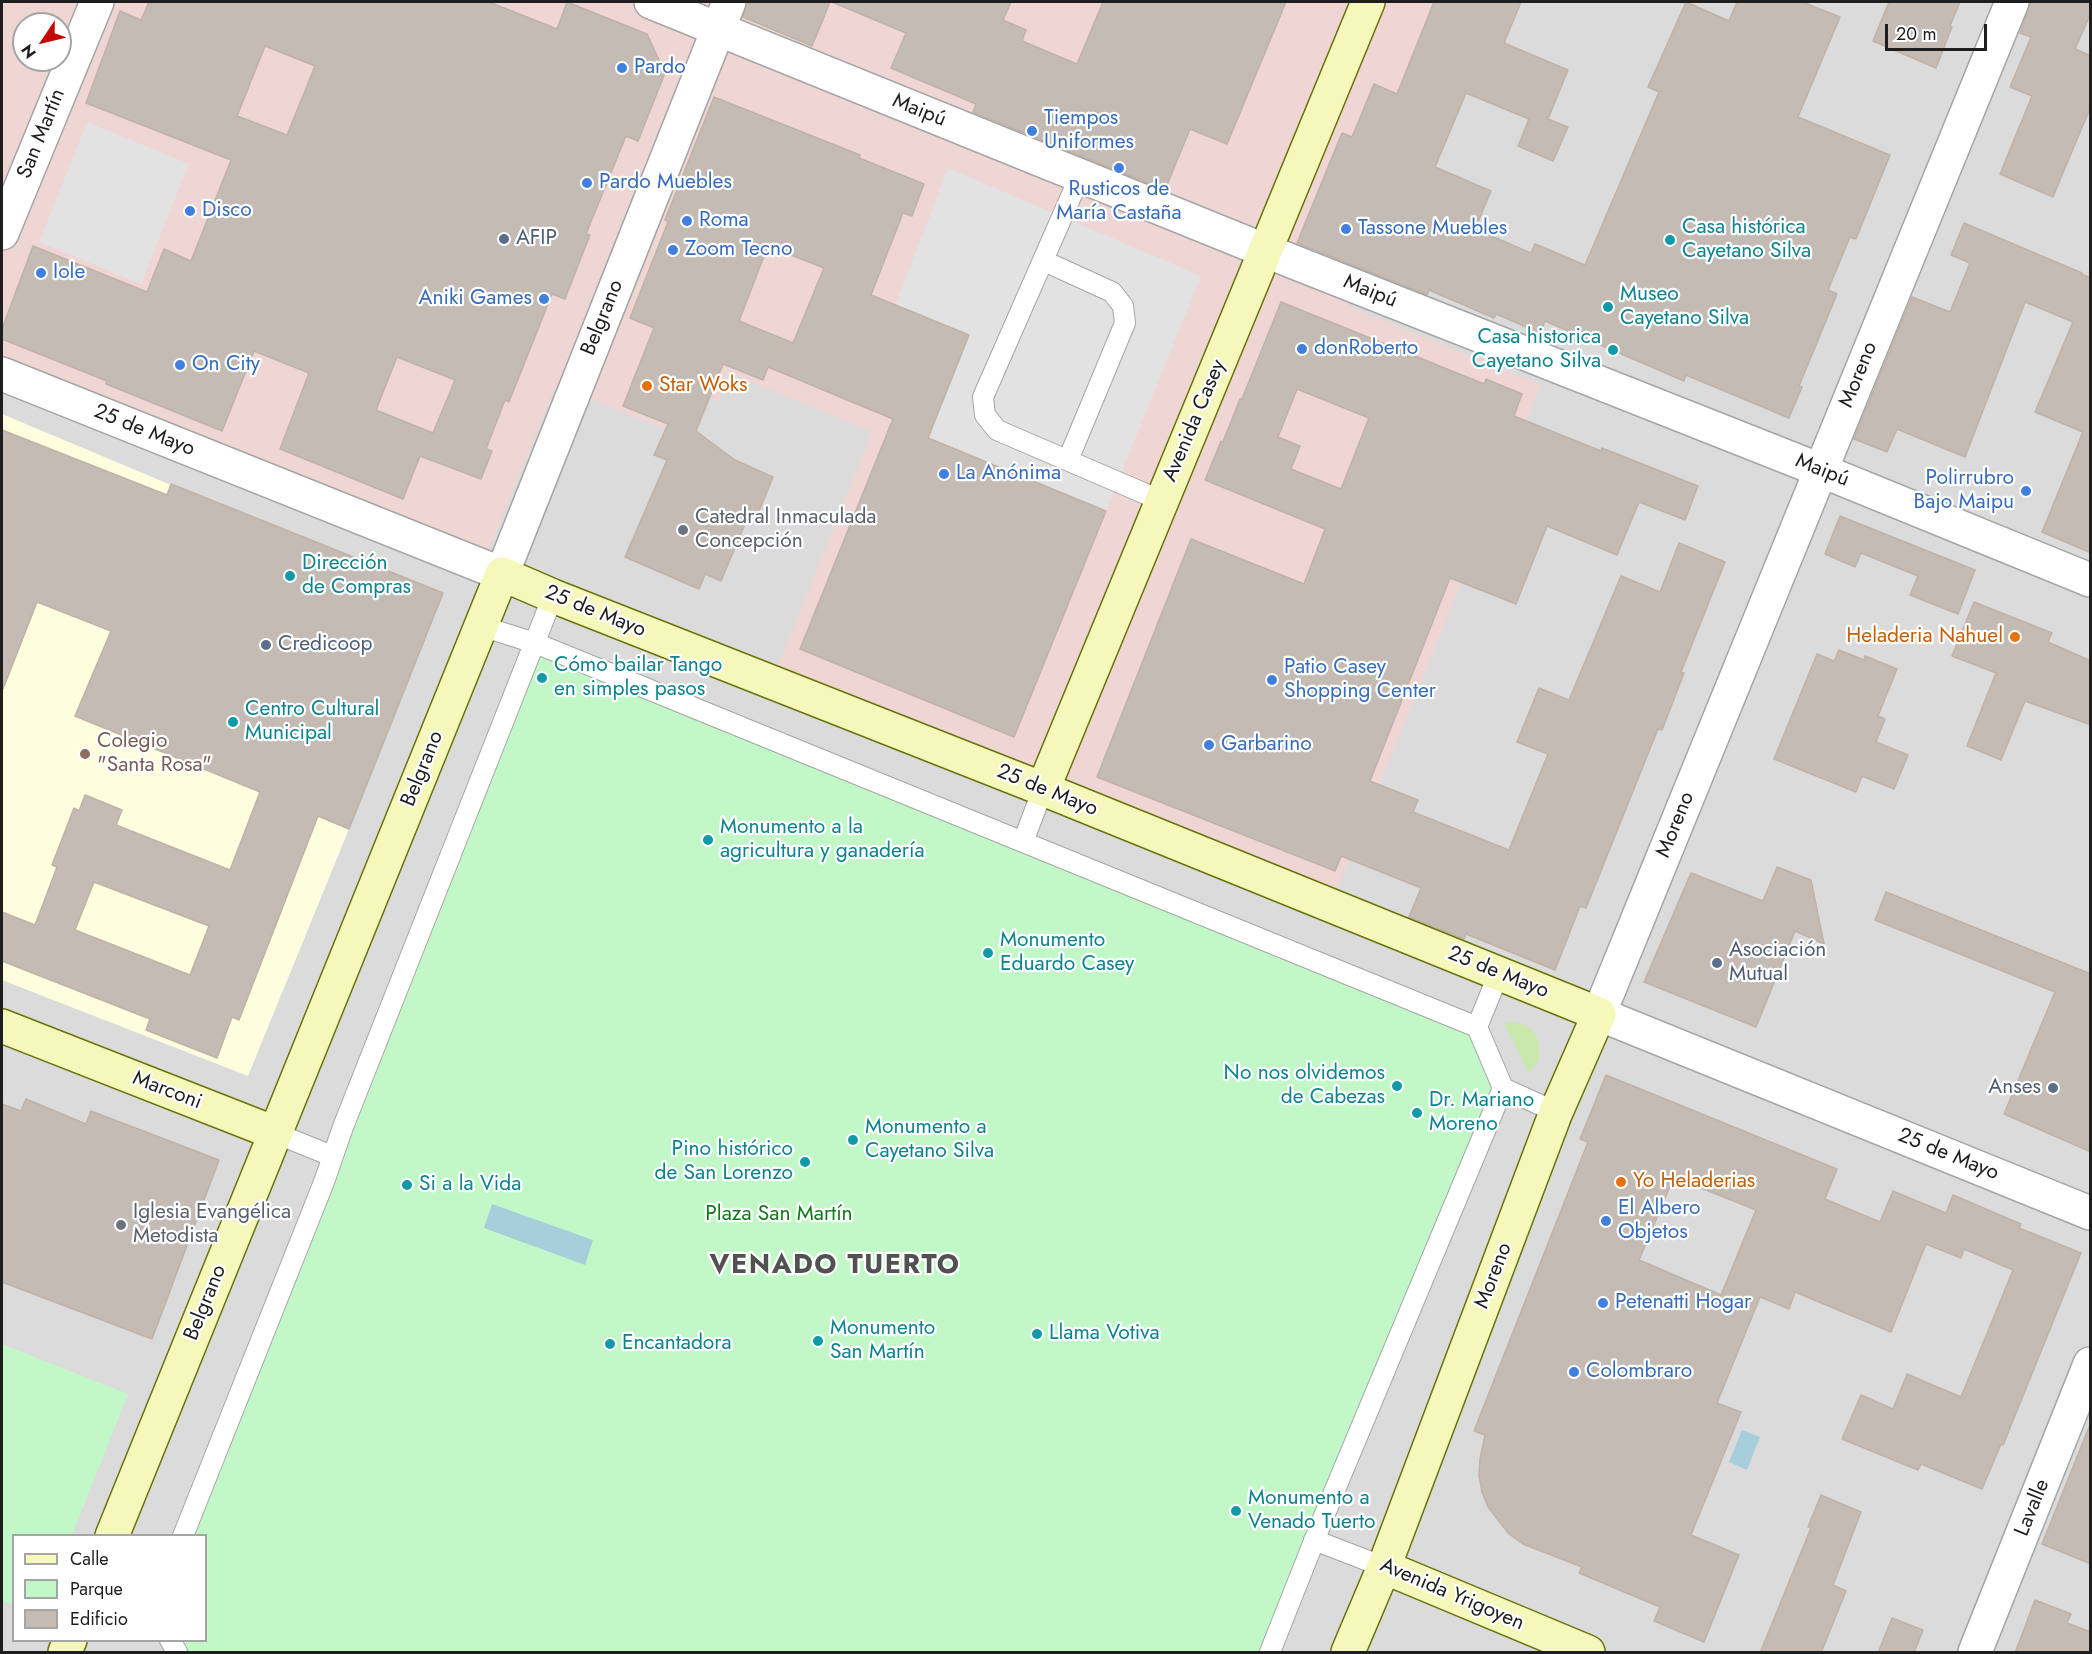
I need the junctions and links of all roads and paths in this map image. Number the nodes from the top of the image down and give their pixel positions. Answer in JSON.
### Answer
{"nodes":[{"id":1,"x":97,"y":2,"type":"edge"},
{"id":2,"x":651,"y":2,"type":"edge"},
{"id":3,"x":1368,"y":2,"type":"edge"},
{"id":4,"x":2012,"y":2,"type":"edge"},
{"id":5,"x":723,"y":15,"type":"edge"},
{"id":6,"x":1080,"y":176,"type":"junction"},
{"id":7,"x":2,"y":233,"type":"edge"},
{"id":8,"x":1266,"y":251,"type":"junction"},
{"id":9,"x":1044,"y":261,"type":"junction"},
{"id":10,"x":2,"y":374,"type":"edge"},
{"id":11,"x":1068,"y":460,"type":"junction"},
{"id":12,"x":1820,"y":470,"type":"junction"},
{"id":13,"x":1162,"y":501,"type":"junction"},
{"id":14,"x":502,"y":573,"type":"junction"},
{"id":15,"x":2091,"y":580,"type":"edge"},
{"id":16,"x":553,"y":596,"type":"junction"},
{"id":17,"x":481,"y":626,"type":"junction"},
{"id":18,"x":535,"y":643,"type":"junction"},
{"id":19,"x":1043,"y":789,"type":"junction"},
{"id":20,"x":1023,"y":842,"type":"junction"},
{"id":21,"x":1499,"y":973,"type":"junction"},
{"id":22,"x":1599,"y":1014,"type":"junction"},
{"id":23,"x":2,"y":1026,"type":"edge"},
{"id":24,"x":1477,"y":1027,"type":"junction"},
{"id":25,"x":1503,"y":1088,"type":"junction"},
{"id":26,"x":1556,"y":1112,"type":"junction"},
{"id":27,"x":275,"y":1133,"type":"junction"},
{"id":28,"x":332,"y":1156,"type":"junction"},
{"id":29,"x":2091,"y":1213,"type":"edge"},
{"id":30,"x":2091,"y":1364,"type":"edge"},
{"id":31,"x":113,"y":1534,"type":"edge"},
{"id":32,"x":184,"y":1534,"type":"edge"},
{"id":33,"x":1314,"y":1540,"type":"junction"},
{"id":34,"x":1384,"y":1567,"type":"junction"},
{"id":35,"x":1270,"y":1653,"type":"edge"},
{"id":36,"x":1348,"y":1653,"type":"edge"},
{"id":37,"x":1588,"y":1653,"type":"edge"},
{"id":38,"x":1975,"y":1653,"type":"edge"}],
"edges":[{"from":1,"to":7,"type":"street","name":"San Martín"},
{"from":2,"to":5,"type":"street","name":"Maipú"},
{"from":3,"to":8,"type":"main road","name":"Avenida Casey"},
{"from":4,"to":12,"type":"street","name":"Moreno"},
{"from":5,"to":6,"type":"street","name":"Maipú"},
{"from":5,"to":14,"type":"street","name":"Belgrano"},
{"from":6,"to":8,"type":"street","name":"Maipú"},
{"from":6,"to":9,"type":"lane"},
{"from":8,"to":12,"type":"street","name":"Maipú"},
{"from":8,"to":13,"type":"main road","name":"Avenida Casey"},
{"from":9,"to":11,"type":"lane"},
{"from":9,"to":11,"type":"lane"},
{"from":10,"to":14,"type":"street","name":"25 de Mayo"},
{"from":11,"to":13,"type":"lane"},
{"from":12,"to":15,"type":"street","name":"Maipú"},
{"from":12,"to":22,"type":"street","name":"Moreno"},
{"from":13,"to":19,"type":"main road","name":"Avenida Casey"},
{"from":14,"to":16,"type":"main road","name":"25 de Mayo"},
{"from":14,"to":17,"type":"main road","name":"Belgrano"},
{"from":16,"to":18,"type":"lane"},
{"from":16,"to":19,"type":"main road","name":"25 de Mayo"},
{"from":17,"to":18,"type":"lane"},
{"from":17,"to":27,"type":"main road","name":"Belgrano"},
{"from":18,"to":20,"type":"lane"},
{"from":18,"to":28,"type":"lane"},
{"from":19,"to":20,"type":"lane","name":"Avenida Casey"},
{"from":19,"to":21,"type":"main road","name":"25 de Mayo"},
{"from":20,"to":24,"type":"lane"},
{"from":21,"to":22,"type":"main road","name":"25 de Mayo"},
{"from":21,"to":24,"type":"lane"},
{"from":22,"to":26,"type":"main road","name":"Moreno"},
{"from":22,"to":29,"type":"street","name":"25 de Mayo"},
{"from":23,"to":27,"type":"main road","name":"Marconi"},
{"from":24,"to":25,"type":"lane"},
{"from":25,"to":26,"type":"lane"},
{"from":25,"to":33,"type":"lane"},
{"from":26,"to":34,"type":"main road","name":"Moreno"},
{"from":27,"to":28,"type":"lane","name":"Marconi"},
{"from":27,"to":31,"type":"main road","name":"Belgrano"},
{"from":28,"to":32,"type":"lane"},
{"from":30,"to":38,"type":"street","name":"Lavalle"},
{"from":33,"to":34,"type":"lane","name":"Avenida Yrigoyen"},
{"from":33,"to":35,"type":"lane"},
{"from":34,"to":36,"type":"main road","name":"Moreno"},
{"from":34,"to":37,"type":"main road","name":"Avenida Yrigoyen"}]}
